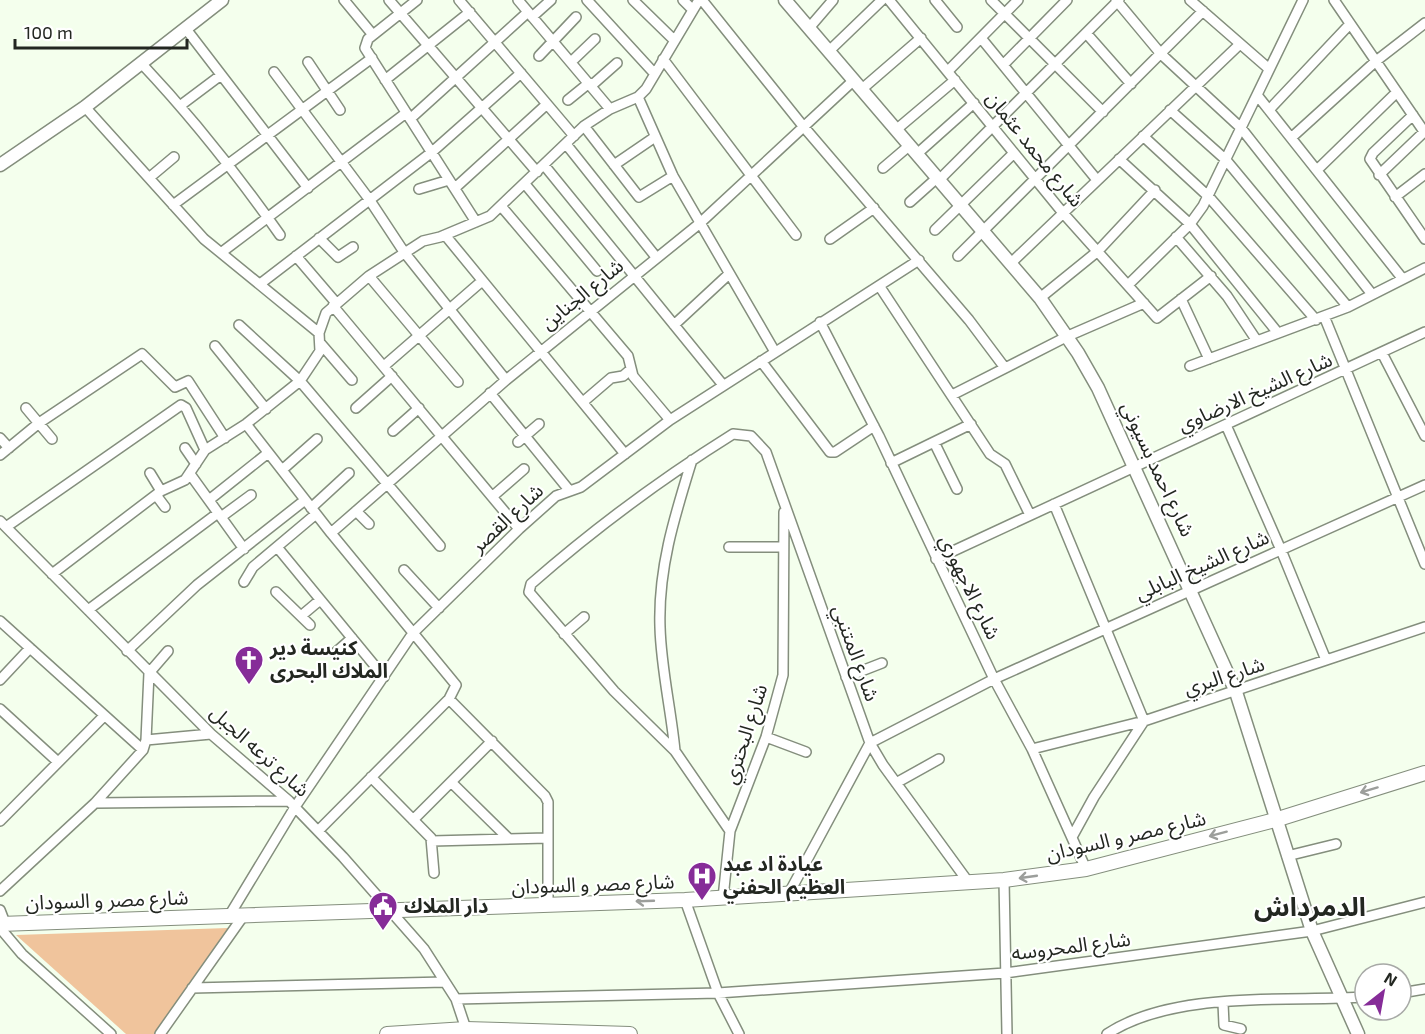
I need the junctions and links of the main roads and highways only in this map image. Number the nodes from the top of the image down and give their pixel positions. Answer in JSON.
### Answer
{"nodes":[{"id":1,"x":1425,"y":773,"type":"edge"},
{"id":2,"x":2,"y":925,"type":"edge"},
{"id":3,"x":387,"y":1034,"type":"edge"},
{"id":4,"x":630,"y":1034,"type":"edge"}],
"edges":[{"from":1,"to":2,"type":"main road","name":"شارع مصر و السودان","one_way":true},
{"from":3,"to":4,"type":"main road"}]}
